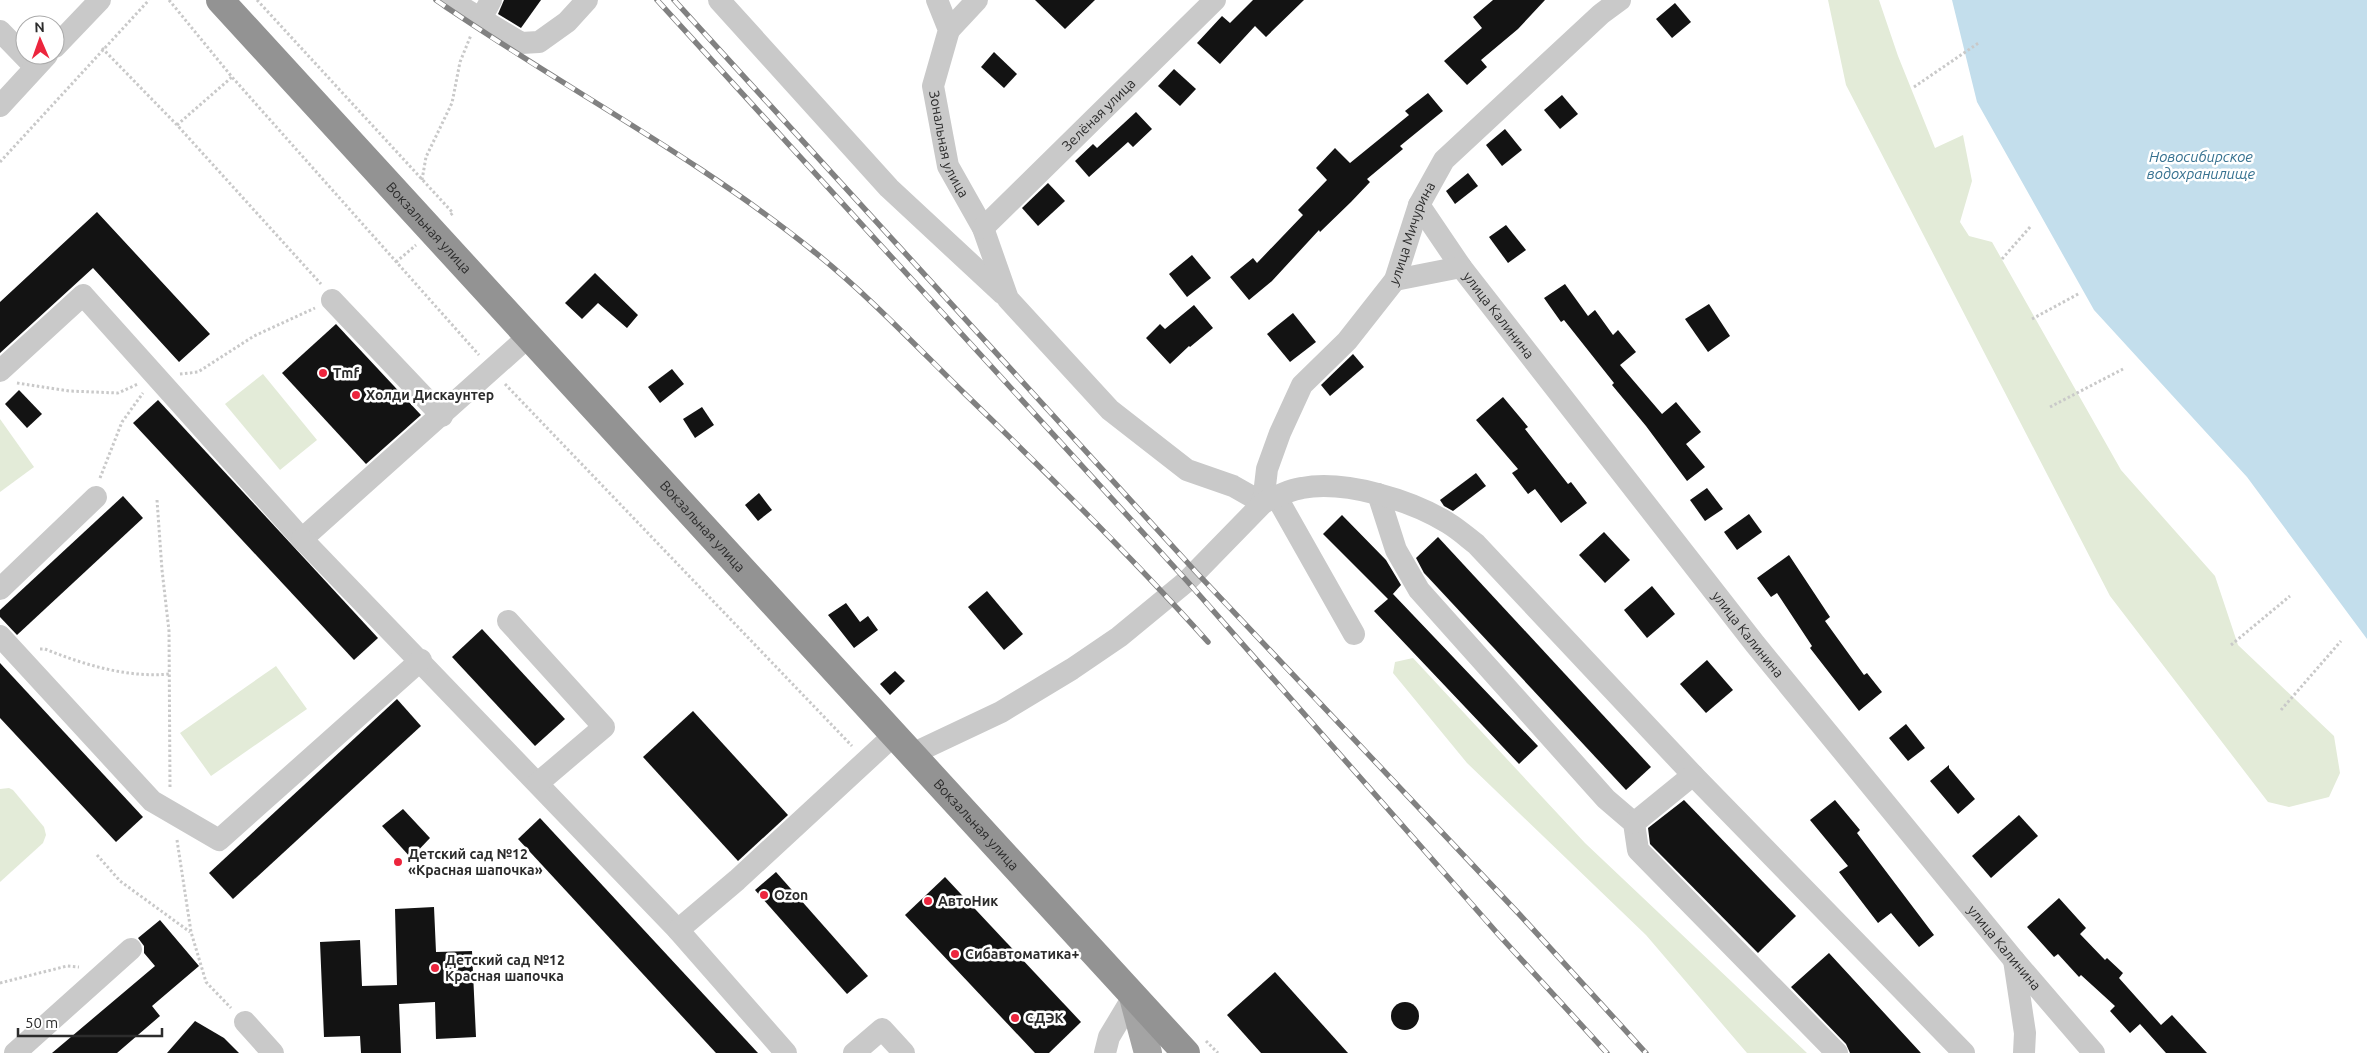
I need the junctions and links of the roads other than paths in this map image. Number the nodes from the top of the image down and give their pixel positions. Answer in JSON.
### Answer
{"nodes":[{"id":1,"x":100,"y":0,"type":"edge"},
{"id":2,"x":220,"y":0,"type":"edge"},
{"id":3,"x":450,"y":0,"type":"edge"},
{"id":4,"x":587,"y":0,"type":"edge"},
{"id":5,"x":719,"y":0,"type":"edge"},
{"id":6,"x":937,"y":0,"type":"edge"},
{"id":7,"x":977,"y":0,"type":"edge"},
{"id":8,"x":1214,"y":0,"type":"edge"},
{"id":9,"x":1620,"y":0,"type":"edge"},
{"id":10,"x":481,"y":18,"type":"edge"},
{"id":11,"x":949,"y":30,"type":"junction"},
{"id":12,"x":0,"y":31,"type":"edge"},
{"id":13,"x":65,"y":37,"type":"edge"},
{"id":14,"x":15,"y":42,"type":"edge"},
{"id":15,"x":37,"y":65,"type":"edge"},
{"id":16,"x":0,"y":106,"type":"edge"},
{"id":17,"x":1418,"y":205,"type":"junction"},
{"id":18,"x":983,"y":228,"type":"junction"},
{"id":19,"x":1461,"y":267,"type":"junction"},
{"id":20,"x":1395,"y":280,"type":"junction"},
{"id":21,"x":1008,"y":299,"type":"junction"},
{"id":22,"x":332,"y":300,"type":"road end"},
{"id":23,"x":528,"y":337,"type":"junction"},
{"id":24,"x":0,"y":371,"type":"edge"},
{"id":25,"x":442,"y":416,"type":"junction"},
{"id":26,"x":1378,"y":494,"type":"junction"},
{"id":27,"x":96,"y":496,"type":"road end"},
{"id":28,"x":1269,"y":500,"type":"junction"},
{"id":29,"x":302,"y":539,"type":"junction"},
{"id":30,"x":0,"y":589,"type":"edge"},
{"id":31,"x":508,"y":621,"type":"dead end"},
{"id":32,"x":1354,"y":634,"type":"dead end"},
{"id":33,"x":6,"y":642,"type":"edge"},
{"id":34,"x":421,"y":660,"type":"junction"},
{"id":35,"x":902,"y":746,"type":"junction"},
{"id":36,"x":1693,"y":775,"type":"junction"},
{"id":37,"x":538,"y":784,"type":"junction"},
{"id":38,"x":1634,"y":823,"type":"junction"},
{"id":39,"x":678,"y":930,"type":"junction"},
{"id":40,"x":131,"y":949,"type":"dead end"},
{"id":41,"x":2014,"y":960,"type":"junction"},
{"id":42,"x":1133,"y":997,"type":"junction"},
{"id":43,"x":246,"y":1022,"type":"road end"},
{"id":44,"x":15,"y":1053,"type":"edge"},
{"id":45,"x":273,"y":1053,"type":"edge"},
{"id":46,"x":786,"y":1053,"type":"edge"},
{"id":47,"x":854,"y":1053,"type":"edge"},
{"id":48,"x":904,"y":1053,"type":"edge"},
{"id":49,"x":1105,"y":1053,"type":"edge"},
{"id":50,"x":1148,"y":1053,"type":"edge"},
{"id":51,"x":1186,"y":1053,"type":"edge"},
{"id":52,"x":1837,"y":1053,"type":"edge"},
{"id":53,"x":1964,"y":1053,"type":"edge"},
{"id":54,"x":2024,"y":1053,"type":"edge"},
{"id":55,"x":2094,"y":1053,"type":"edge"}],
"edges":[{"from":1,"to":13,"type":"street"},
{"from":2,"to":23,"type":"highway","name":"Вокзальная улица"},
{"from":3,"to":10,"type":"street"},
{"from":4,"to":10,"type":"street"},
{"from":5,"to":21,"type":"street"},
{"from":6,"to":11,"type":"street"},
{"from":7,"to":11,"type":"street"},
{"from":8,"to":18,"type":"street","name":"Зелёная улица"},
{"from":9,"to":17,"type":"street","name":"улица Мичурина"},
{"from":11,"to":18,"type":"street","name":"Зональная улица"},
{"from":12,"to":14,"type":"street"},
{"from":15,"to":16,"type":"street"},
{"from":17,"to":19,"type":"street","name":"улица Калинина"},
{"from":17,"to":20,"type":"street","name":"улица Мичурина"},
{"from":18,"to":21,"type":"street","name":"Зональная улица"},
{"from":19,"to":20,"type":"street"},
{"from":19,"to":41,"type":"street","name":"улица Калинина"},
{"from":20,"to":28,"type":"street","name":"улица Мичурина"},
{"from":21,"to":28,"type":"street"},
{"from":22,"to":25,"type":"street"},
{"from":23,"to":25,"type":"street"},
{"from":23,"to":35,"type":"highway","name":"Вокзальная улица"},
{"from":24,"to":29,"type":"street"},
{"from":25,"to":29,"type":"street"},
{"from":26,"to":28,"type":"street"},
{"from":26,"to":36,"type":"street"},
{"from":26,"to":38,"type":"street"},
{"from":27,"to":30,"type":"street"},
{"from":28,"to":32,"type":"street"},
{"from":28,"to":35,"type":"street"},
{"from":29,"to":34,"type":"street"},
{"from":31,"to":37,"type":"street"},
{"from":33,"to":34,"type":"street"},
{"from":34,"to":37,"type":"street"},
{"from":35,"to":39,"type":"street"},
{"from":35,"to":42,"type":"highway","name":"Вокзальная улица"},
{"from":36,"to":38,"type":"street"},
{"from":36,"to":53,"type":"street"},
{"from":37,"to":39,"type":"street"},
{"from":38,"to":52,"type":"street"},
{"from":39,"to":46,"type":"street"},
{"from":40,"to":44,"type":"street"},
{"from":41,"to":54,"type":"street"},
{"from":41,"to":55,"type":"street","name":"улица Калинина"},
{"from":42,"to":49,"type":"street"},
{"from":42,"to":50,"type":"main road"},
{"from":42,"to":51,"type":"highway","name":"Вокзальная улица"},
{"from":43,"to":45,"type":"street"},
{"from":47,"to":48,"type":"street"}]}
